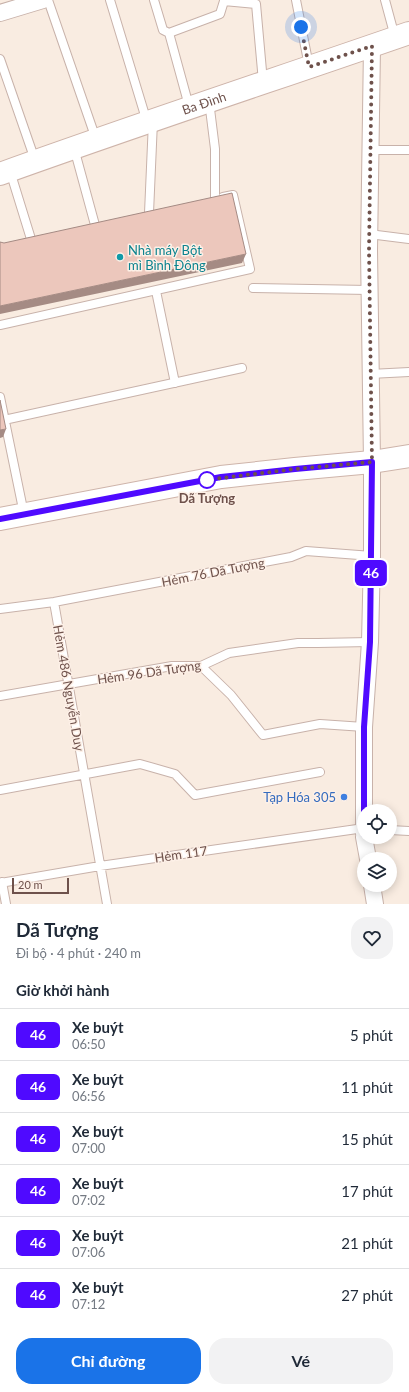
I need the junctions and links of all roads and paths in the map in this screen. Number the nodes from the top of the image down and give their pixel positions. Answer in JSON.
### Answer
{"nodes":[{"id":1,"x":43,"y":0,"type":"edge"},
{"id":2,"x":48,"y":0,"type":"edge"},
{"id":3,"x":110,"y":0,"type":"edge"},
{"id":4,"x":154,"y":0,"type":"edge"},
{"id":5,"x":296,"y":0,"type":"edge"},
{"id":6,"x":385,"y":0,"type":"edge"},
{"id":7,"x":224,"y":1,"type":"edge"},
{"id":8,"x":0,"y":13,"type":"edge"},
{"id":9,"x":169,"y":33,"type":"junction"},
{"id":10,"x":402,"y":35,"type":"edge"},
{"id":11,"x":372,"y":46,"type":"junction"},
{"id":12,"x":0,"y":59,"type":"edge"},
{"id":13,"x":309,"y":67,"type":"junction"},
{"id":14,"x":263,"y":82,"type":"junction"},
{"id":15,"x":199,"y":104,"type":"junction"},
{"id":16,"x":150,"y":122,"type":"junction"},
{"id":17,"x":96,"y":140,"type":"junction"},
{"id":18,"x":74,"y":147,"type":"junction"},
{"id":19,"x":370,"y":150,"type":"junction"},
{"id":20,"x":409,"y":150,"type":"edge"},
{"id":21,"x":35,"y":161,"type":"junction"},
{"id":22,"x":5,"y":172,"type":"edge"},
{"id":23,"x":149,"y":213,"type":"edge"},
{"id":24,"x":96,"y":225,"type":"edge"},
{"id":25,"x":369,"y":234,"type":"junction"},
{"id":26,"x":31,"y":239,"type":"edge"},
{"id":27,"x":409,"y":239,"type":"edge"},
{"id":28,"x":253,"y":288,"type":"dead end"},
{"id":29,"x":156,"y":290,"type":"junction"},
{"id":30,"x":369,"y":290,"type":"junction"},
{"id":31,"x":0,"y":326,"type":"edge"},
{"id":32,"x":242,"y":368,"type":"dead end"},
{"id":33,"x":409,"y":372,"type":"edge"},
{"id":34,"x":370,"y":374,"type":"junction"},
{"id":35,"x":175,"y":383,"type":"junction"},
{"id":36,"x":0,"y":397,"type":"edge"},
{"id":37,"x":4,"y":420,"type":"junction"},
{"id":38,"x":409,"y":456,"type":"edge"},
{"id":39,"x":372,"y":462,"type":"junction"},
{"id":40,"x":24,"y":514,"type":"junction"},
{"id":41,"x":0,"y":518,"type":"edge"},
{"id":42,"x":372,"y":556,"type":"junction"},
{"id":43,"x":54,"y":602,"type":"junction"},
{"id":44,"x":0,"y":609,"type":"edge"},
{"id":45,"x":370,"y":642,"type":"junction"},
{"id":46,"x":201,"y":666,"type":"junction"},
{"id":47,"x":68,"y":684,"type":"junction"},
{"id":48,"x":0,"y":696,"type":"edge"},
{"id":49,"x":364,"y":727,"type":"junction"},
{"id":50,"x":320,"y":772,"type":"dead end"},
{"id":51,"x":84,"y":775,"type":"junction"},
{"id":52,"x":0,"y":790,"type":"edge"},
{"id":53,"x":364,"y":804,"type":"edge"},
{"id":54,"x":397,"y":830,"type":"edge"},
{"id":55,"x":409,"y":831,"type":"edge"},
{"id":56,"x":357,"y":833,"type":"edge"},
{"id":57,"x":100,"y":866,"type":"junction"},
{"id":58,"x":1,"y":883,"type":"edge"},
{"id":59,"x":373,"y":892,"type":"edge"},
{"id":60,"x":6,"y":904,"type":"edge"},
{"id":61,"x":107,"y":904,"type":"edge"},
{"id":62,"x":375,"y":904,"type":"edge"}],
"edges":[{"from":1,"to":8,"type":"street"},
{"from":2,"to":17,"type":"lane"},
{"from":3,"to":16,"type":"lane"},
{"from":4,"to":9,"type":"lane"},
{"from":5,"to":13,"type":"lane"},
{"from":6,"to":10,"type":"lane"},
{"from":7,"to":9,"type":"lane"},
{"from":7,"to":14,"type":"lane"},
{"from":9,"to":15,"type":"lane"},
{"from":10,"to":11,"type":"main road","name":"Ba Đình"},
{"from":11,"to":13,"type":"main road","name":"Ba Đình"},
{"from":11,"to":19,"type":"street"},
{"from":12,"to":21,"type":"lane"},
{"from":13,"to":14,"type":"main road","name":"Ba Đình"},
{"from":14,"to":15,"type":"main road","name":"Ba Đình"},
{"from":15,"to":16,"type":"main road","name":"Ba Đình"},
{"from":15,"to":29,"type":"lane"},
{"from":16,"to":17,"type":"main road","name":"Ba Đình"},
{"from":16,"to":23,"type":"lane"},
{"from":17,"to":18,"type":"main road","name":"Ba Đình"},
{"from":18,"to":21,"type":"main road","name":"Ba Đình"},
{"from":18,"to":24,"type":"lane"},
{"from":19,"to":20,"type":"lane"},
{"from":19,"to":25,"type":"street"},
{"from":21,"to":22,"type":"main road","name":"Ba Đình"},
{"from":22,"to":26,"type":"lane"},
{"from":25,"to":27,"type":"lane"},
{"from":25,"to":30,"type":"street"},
{"from":28,"to":30,"type":"lane"},
{"from":29,"to":31,"type":"lane"},
{"from":29,"to":35,"type":"lane"},
{"from":30,"to":34,"type":"street"},
{"from":32,"to":35,"type":"lane"},
{"from":33,"to":34,"type":"lane"},
{"from":34,"to":39,"type":"street"},
{"from":35,"to":37,"type":"lane"},
{"from":36,"to":37,"type":"lane"},
{"from":37,"to":40,"type":"lane"},
{"from":38,"to":39,"type":"main road"},
{"from":39,"to":40,"type":"main road"},
{"from":39,"to":42,"type":"street"},
{"from":40,"to":41,"type":"main road"},
{"from":42,"to":43,"type":"lane","name":"Hẻm 76 Dã Tượng"},
{"from":42,"to":45,"type":"street"},
{"from":43,"to":44,"type":"lane","name":"Hẻm 76 Dã Tượng"},
{"from":43,"to":47,"type":"lane","name":"Hẻm 486 Nguyễn Duy"},
{"from":45,"to":46,"type":"lane","name":"Hẻm 96 Dã Tượng"},
{"from":45,"to":49,"type":"street"},
{"from":46,"to":47,"type":"lane","name":"Hẻm 96 Dã Tượng"},
{"from":46,"to":49,"type":"lane"},
{"from":47,"to":48,"type":"lane","name":"Hẻm 96 Dã Tượng"},
{"from":47,"to":51,"type":"lane","name":"Hẻm 486 Nguyễn Duy"},
{"from":49,"to":53,"type":"street"},
{"from":50,"to":51,"type":"lane"},
{"from":51,"to":52,"type":"lane"},
{"from":51,"to":57,"type":"lane","name":"Hẻm 486 Nguyễn Duy"},
{"from":54,"to":55,"type":"lane"},
{"from":56,"to":57,"type":"lane","name":"Hẻm 117"},
{"from":57,"to":58,"type":"lane","name":"Hẻm 117"},
{"from":57,"to":61,"type":"lane","name":"Hẻm 486 Nguyễn Duy"},
{"from":58,"to":60,"type":"lane"},
{"from":59,"to":62,"type":"street"}]}
